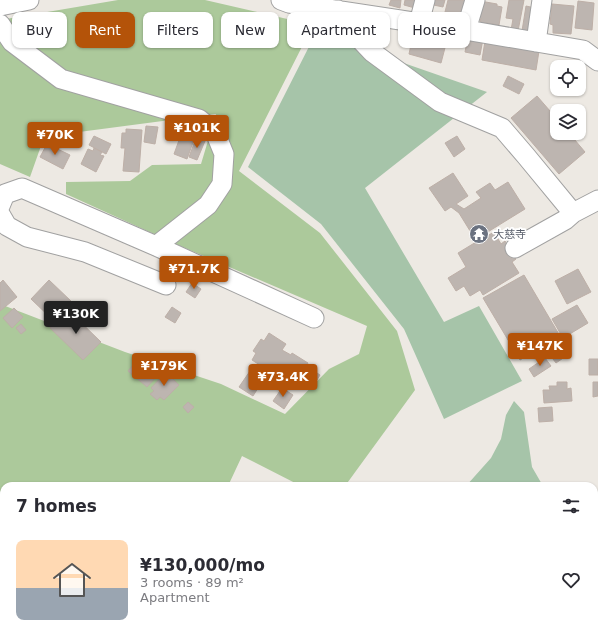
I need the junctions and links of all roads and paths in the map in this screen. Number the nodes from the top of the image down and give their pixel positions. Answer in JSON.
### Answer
{"nodes":[{"id":1,"x":30,"y":0,"type":"edge"},
{"id":2,"x":281,"y":0,"type":"edge"},
{"id":3,"x":425,"y":0,"type":"edge"},
{"id":4,"x":475,"y":0,"type":"edge"},
{"id":5,"x":542,"y":0,"type":"edge"},
{"id":6,"x":0,"y":6,"type":"edge"},
{"id":7,"x":348,"y":8,"type":"edge"},
{"id":8,"x":422,"y":12,"type":"edge"},
{"id":9,"x":470,"y":17,"type":"edge"},
{"id":10,"x":398,"y":19,"type":"edge"},
{"id":11,"x":0,"y":24,"type":"edge"},
{"id":12,"x":470,"y":31,"type":"edge"},
{"id":13,"x":536,"y":42,"type":"junction"},
{"id":14,"x":590,"y":45,"type":"edge"},
{"id":15,"x":598,"y":61,"type":"edge"},
{"id":16,"x":598,"y":200,"type":"edge"},
{"id":17,"x":0,"y":206,"type":"edge"},
{"id":18,"x":573,"y":213,"type":"junction"},
{"id":19,"x":0,"y":214,"type":"edge"},
{"id":20,"x":156,"y":246,"type":"junction"},
{"id":21,"x":515,"y":248,"type":"dead end"},
{"id":22,"x":166,"y":285,"type":"dead end"},
{"id":23,"x":314,"y":318,"type":"dead end"}],
"edges":[{"from":1,"to":6,"type":"street"},
{"from":2,"to":7,"type":"street"},
{"from":3,"to":8,"type":"street"},
{"from":4,"to":9,"type":"street"},
{"from":5,"to":13,"type":"street"},
{"from":7,"to":10,"type":"street"},
{"from":7,"to":18,"type":"street"},
{"from":11,"to":20,"type":"street"},
{"from":12,"to":13,"type":"street"},
{"from":13,"to":14,"type":"street"},
{"from":14,"to":15,"type":"street"},
{"from":16,"to":18,"type":"street"},
{"from":17,"to":20,"type":"street"},
{"from":18,"to":21,"type":"street"},
{"from":19,"to":22,"type":"street"},
{"from":20,"to":23,"type":"street"}]}
